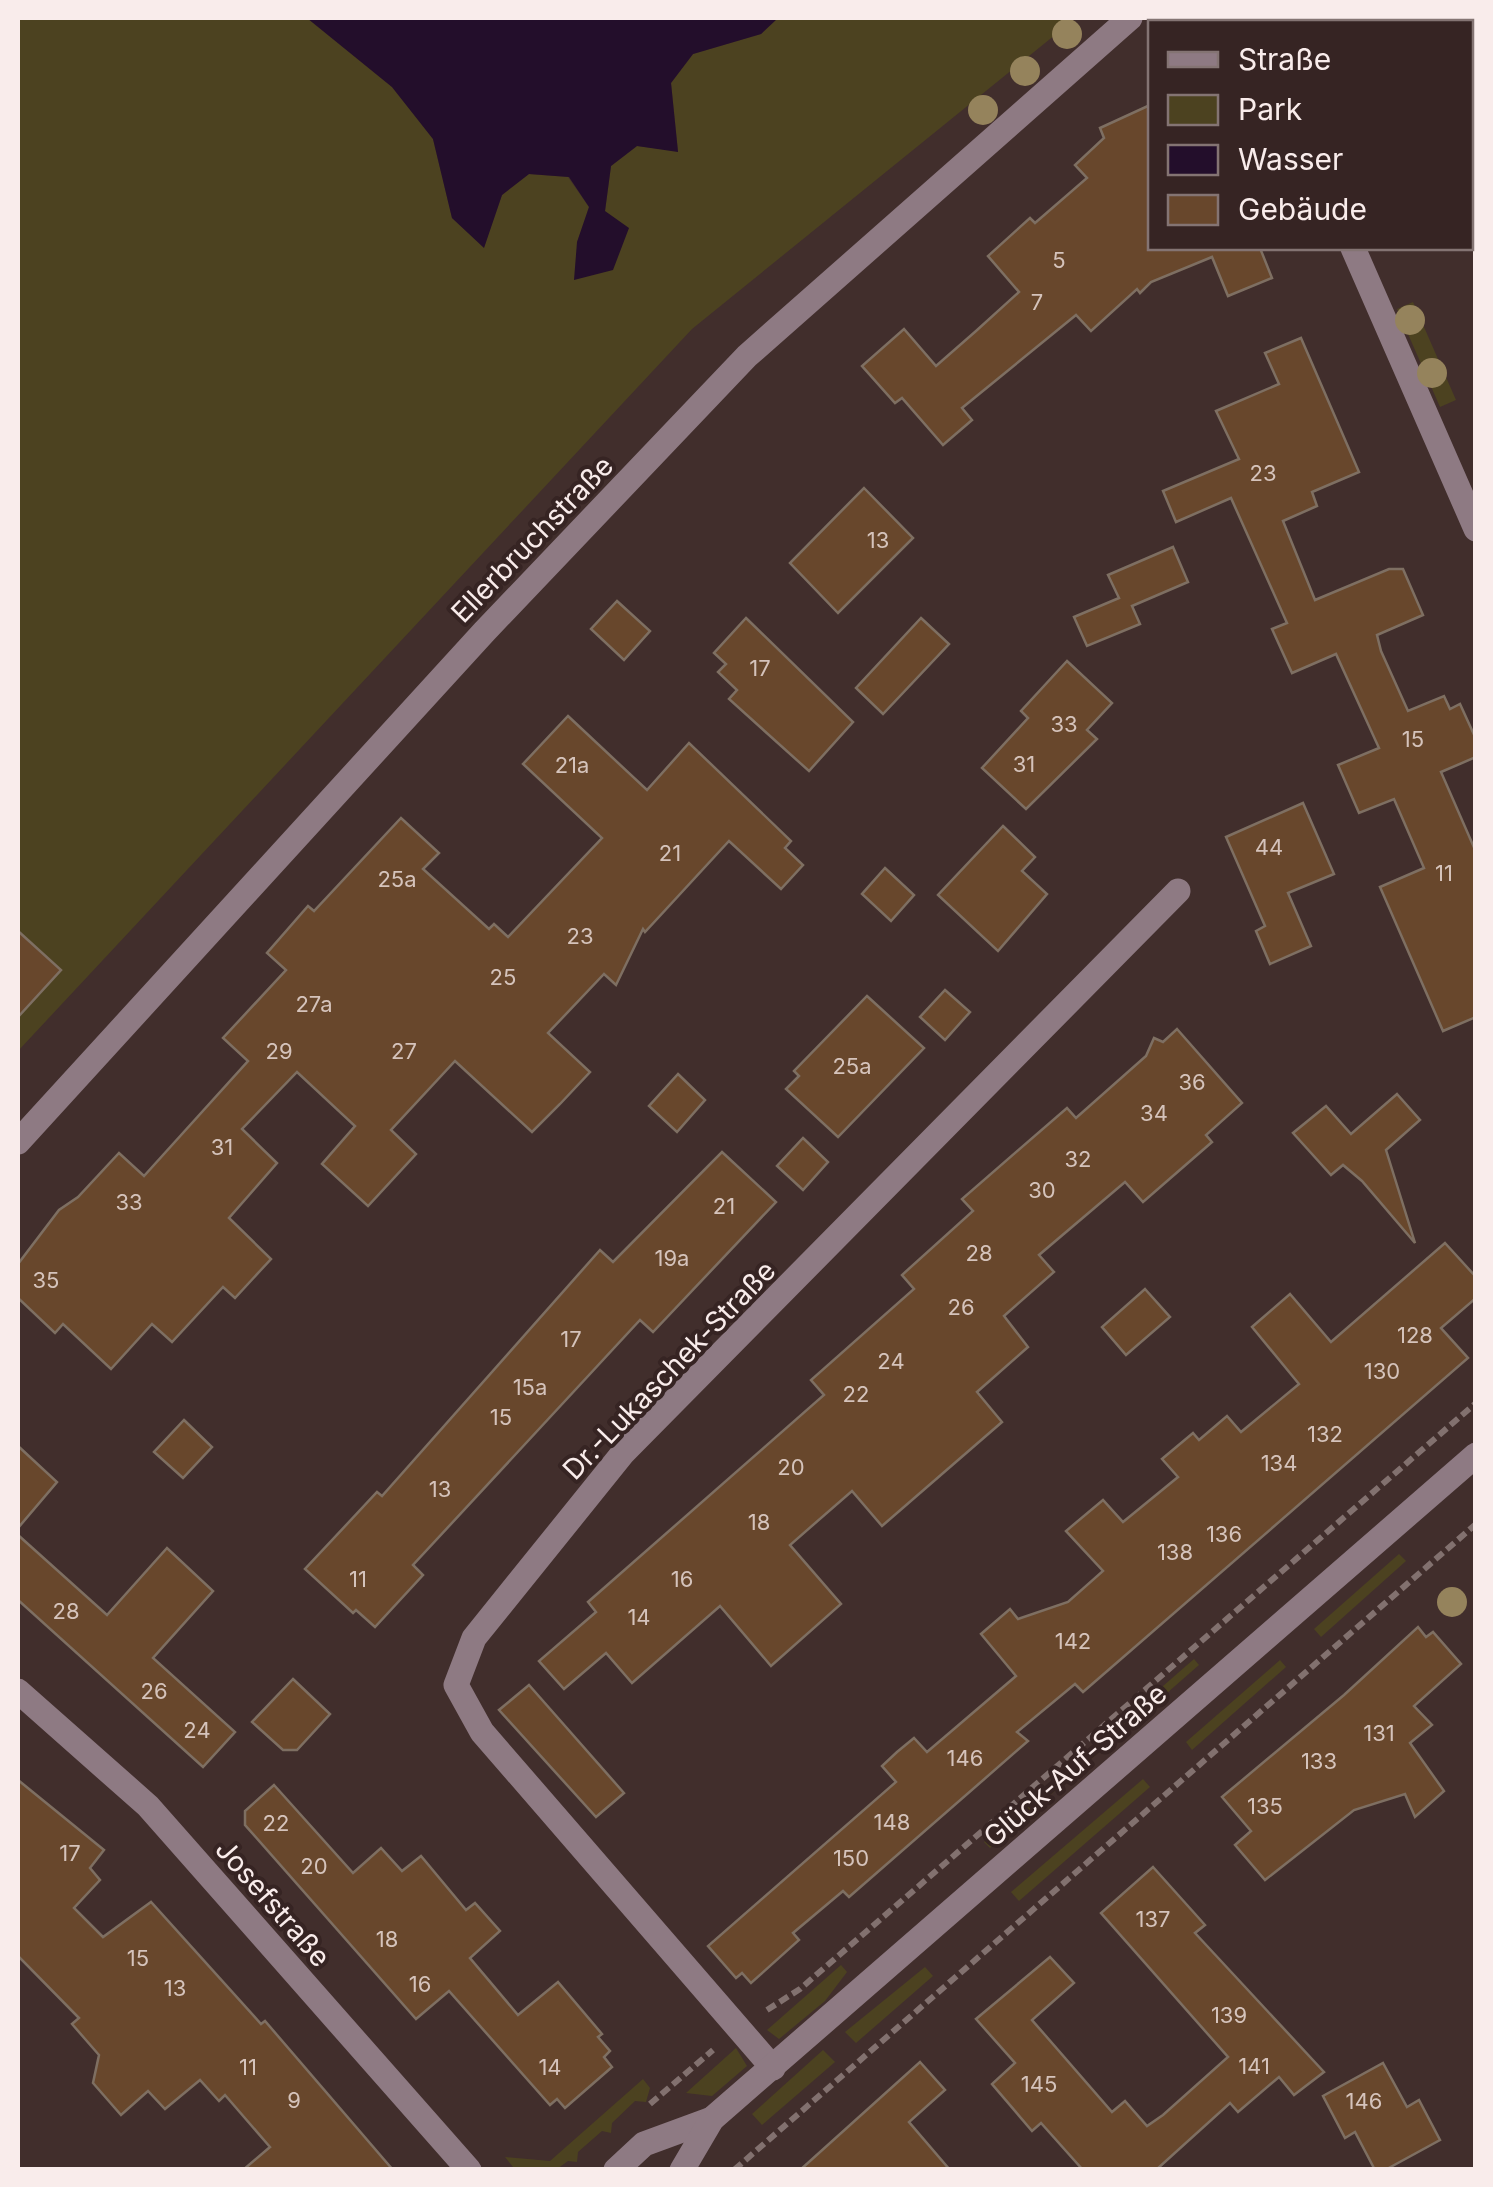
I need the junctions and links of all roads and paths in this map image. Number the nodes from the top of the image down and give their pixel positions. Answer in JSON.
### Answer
{"nodes":[{"id":1,"x":1130,"y":18,"type":"edge"},
{"id":2,"x":1353,"y":250,"type":"edge"},
{"id":3,"x":1466,"y":482,"type":"edge"},
{"id":4,"x":1476,"y":529,"type":"edge"},
{"id":5,"x":1178,"y":891,"type":"dead end"},
{"id":6,"x":18,"y":1142,"type":"edge"},
{"id":7,"x":1476,"y":1402,"type":"edge"},
{"id":8,"x":1476,"y":1455,"type":"edge"},
{"id":9,"x":1476,"y":1524,"type":"edge"},
{"id":10,"x":18,"y":1691,"type":"edge"},
{"id":11,"x":740,"y":2026,"type":"junction"},
{"id":12,"x":774,"y":2068,"type":"junction"},
{"id":13,"x":649,"y":2104,"type":"dead end"},
{"id":14,"x":712,"y":2119,"type":"junction"},
{"id":15,"x":469,"y":2170,"type":"edge"},
{"id":16,"x":616,"y":2170,"type":"edge"},
{"id":17,"x":682,"y":2170,"type":"edge"},
{"id":18,"x":734,"y":2170,"type":"edge"}],
"edges":[{"from":1,"to":6,"type":"street","name":"Ellerbruchstraße"},
{"from":2,"to":3,"type":"street"},
{"from":3,"to":4,"type":"street"},
{"from":5,"to":11,"type":"street","name":"Dr.-Lukaschek-Straße"},
{"from":7,"to":11,"type":"path"},
{"from":8,"to":12,"type":"street","name":"Glück-Auf-Straße"},
{"from":9,"to":18,"type":"path"},
{"from":10,"to":15,"type":"street","name":"Josefstraße"},
{"from":11,"to":12,"type":"street","name":"Dr.-Lukaschek-Straße"},
{"from":11,"to":13,"type":"path"},
{"from":12,"to":14,"type":"street","name":"Glück-Auf-Straße"},
{"from":14,"to":16,"type":"street","name":"Glück-Auf-Straße"},
{"from":14,"to":17,"type":"street","name":"Glück-Auf-Straße"}]}
